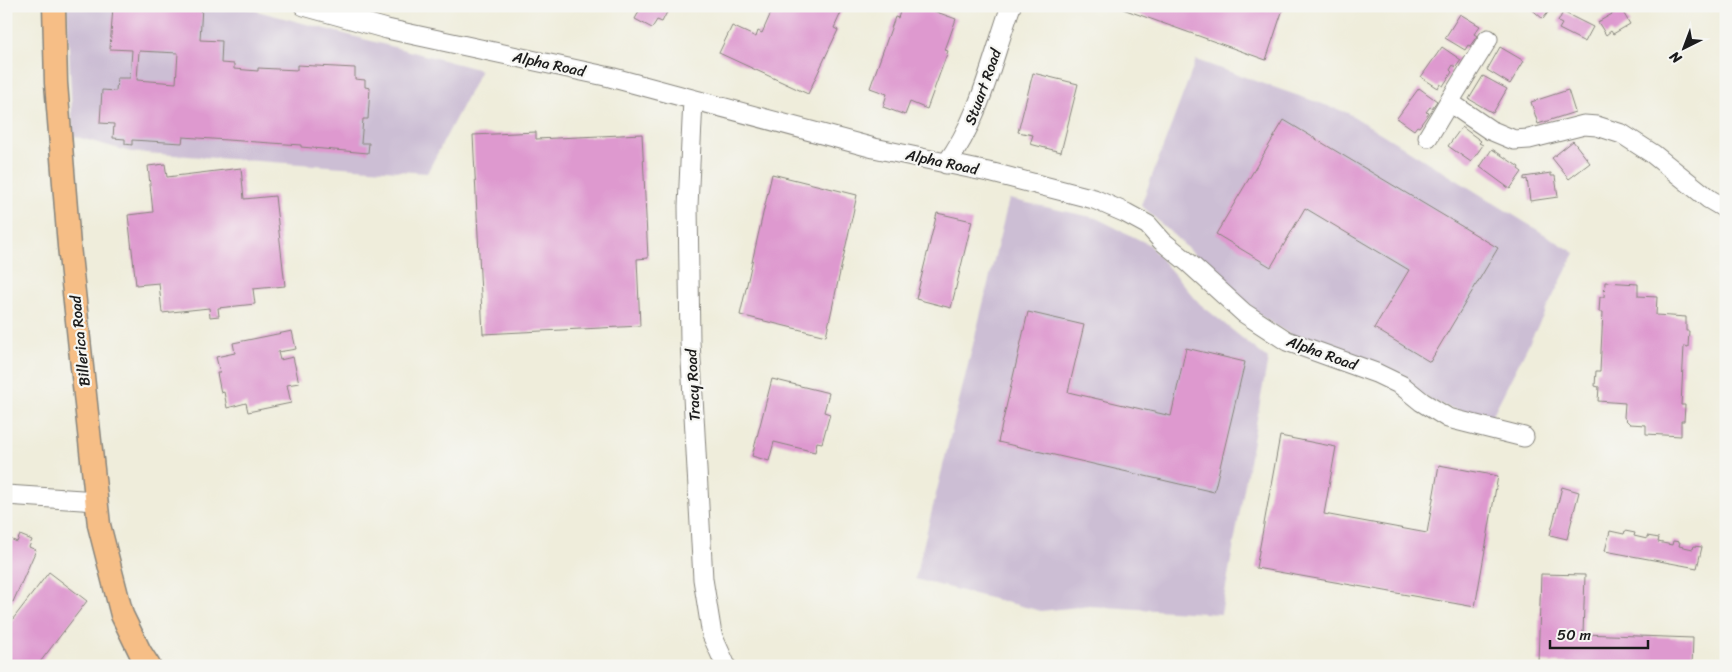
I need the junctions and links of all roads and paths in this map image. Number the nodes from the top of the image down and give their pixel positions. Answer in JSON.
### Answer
{"nodes":[{"id":1,"x":54,"y":6,"type":"edge"},
{"id":2,"x":304,"y":6,"type":"edge"},
{"id":3,"x":1011,"y":6,"type":"edge"},
{"id":4,"x":1488,"y":39,"type":"dead end"},
{"id":5,"x":693,"y":100,"type":"junction"},
{"id":6,"x":1449,"y":102,"type":"junction"},
{"id":7,"x":1428,"y":137,"type":"dead end"},
{"id":8,"x":946,"y":164,"type":"junction"},
{"id":9,"x":1726,"y":209,"type":"edge"},
{"id":10,"x":1524,"y":437,"type":"dead end"},
{"id":11,"x":6,"y":496,"type":"edge"},
{"id":12,"x":97,"y":500,"type":"junction"},
{"id":13,"x":149,"y":666,"type":"edge"},
{"id":14,"x":726,"y":666,"type":"edge"}],
"edges":[{"from":1,"to":12,"type":"main road","name":"Billerica Road"},
{"from":2,"to":5,"type":"street","name":"Alpha Road"},
{"from":3,"to":8,"type":"street","name":"Stuart Road"},
{"from":4,"to":6,"type":"street"},
{"from":5,"to":8,"type":"street","name":"Alpha Road"},
{"from":5,"to":14,"type":"street","name":"Tracy Road"},
{"from":6,"to":7,"type":"street"},
{"from":6,"to":9,"type":"street"},
{"from":8,"to":10,"type":"street","name":"Alpha Road"},
{"from":11,"to":12,"type":"street"},
{"from":12,"to":13,"type":"main road","name":"Billerica Road"}]}
